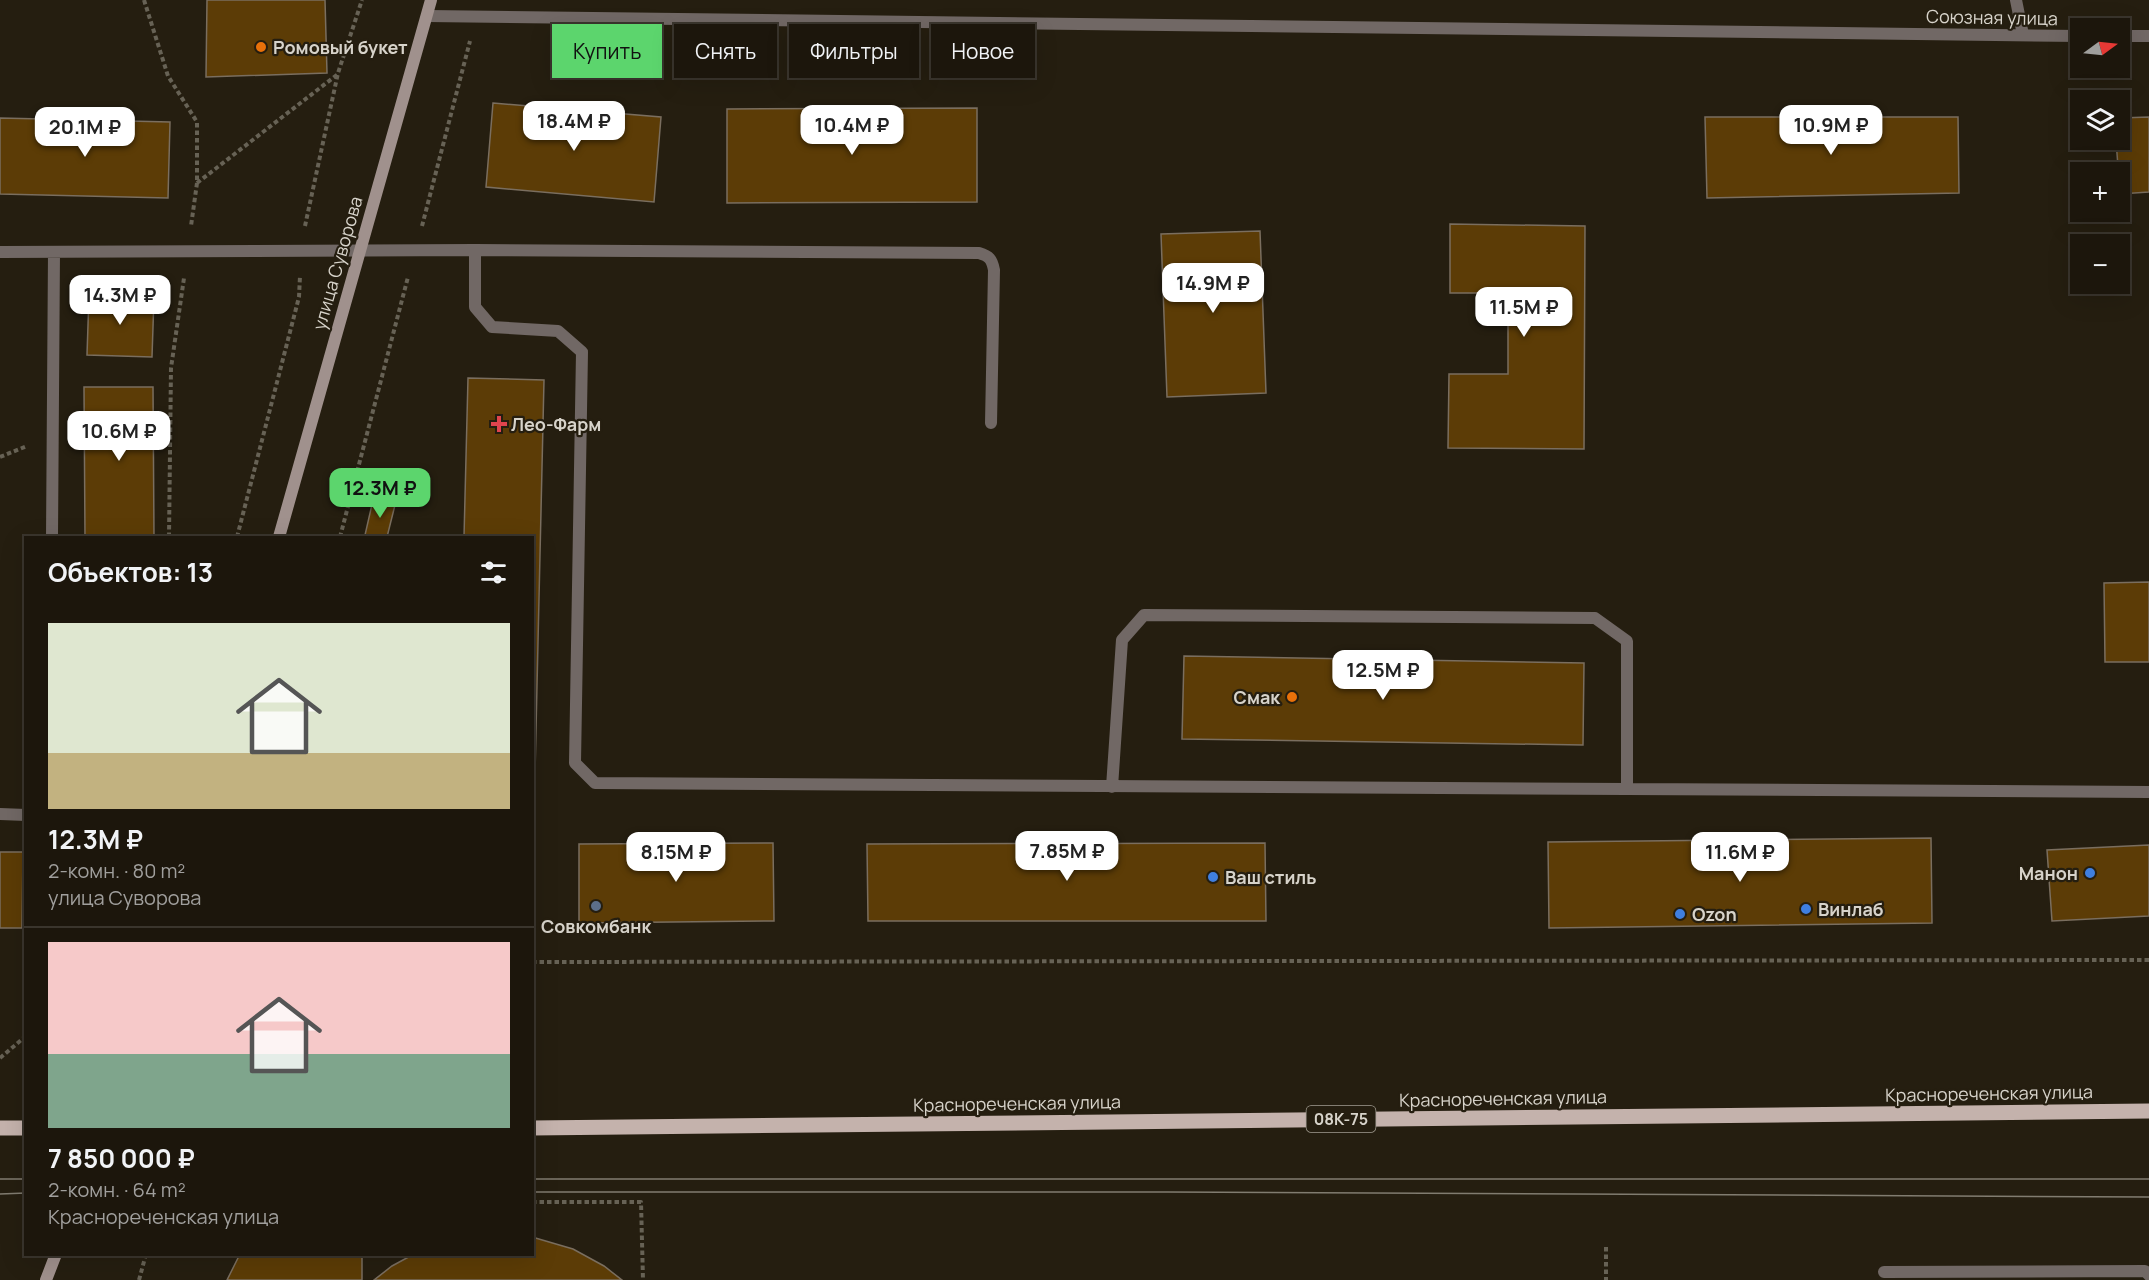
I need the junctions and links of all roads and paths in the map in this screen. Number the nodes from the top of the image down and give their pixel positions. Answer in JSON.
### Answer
{"nodes":[{"id":1,"x":431,"y":0,"type":"edge"},
{"id":2,"x":2016,"y":0,"type":"edge"},
{"id":3,"x":427,"y":16,"type":"junction"},
{"id":4,"x":2023,"y":35,"type":"junction"},
{"id":5,"x":2070,"y":36,"type":"edge"},
{"id":6,"x":2130,"y":36,"type":"edge"},
{"id":7,"x":2149,"y":36,"type":"edge"},
{"id":8,"x":462,"y":72,"type":"dead end"},
{"id":9,"x":338,"y":73,"type":"dead end"},
{"id":10,"x":197,"y":183,"type":"dead end"},
{"id":11,"x":475,"y":250,"type":"junction"},
{"id":12,"x":359,"y":251,"type":"junction"},
{"id":13,"x":415,"y":251,"type":"junction"},
{"id":14,"x":0,"y":252,"type":"edge"},
{"id":15,"x":54,"y":252,"type":"junction"},
{"id":16,"x":991,"y":423,"type":"dead end"},
{"id":17,"x":52,"y":536,"type":"edge"},
{"id":18,"x":279,"y":536,"type":"edge"},
{"id":19,"x":340,"y":536,"type":"edge"},
{"id":20,"x":1112,"y":787,"type":"junction"},
{"id":21,"x":1627,"y":789,"type":"junction"},
{"id":22,"x":2149,"y":792,"type":"edge"},
{"id":23,"x":0,"y":814,"type":"edge"},
{"id":24,"x":24,"y":815,"type":"edge"},
{"id":25,"x":2149,"y":960,"type":"edge"},
{"id":26,"x":534,"y":962,"type":"edge"},
{"id":27,"x":24,"y":1038,"type":"edge"},
{"id":28,"x":0,"y":1058,"type":"edge"},
{"id":29,"x":2149,"y":1111,"type":"edge"},
{"id":30,"x":0,"y":1128,"type":"edge"},
{"id":31,"x":24,"y":1128,"type":"edge"},
{"id":32,"x":534,"y":1128,"type":"edge"},
{"id":33,"x":534,"y":1202,"type":"edge"},
{"id":34,"x":1606,"y":1247,"type":"dead end"},
{"id":35,"x":55,"y":1256,"type":"edge"},
{"id":36,"x":146,"y":1256,"type":"edge"},
{"id":37,"x":1884,"y":1272,"type":"dead end"},
{"id":38,"x":2149,"y":1275,"type":"edge"},
{"id":39,"x":46,"y":1280,"type":"edge"},
{"id":40,"x":140,"y":1280,"type":"edge"},
{"id":41,"x":643,"y":1280,"type":"edge"},
{"id":42,"x":1606,"y":1280,"type":"edge"}],
"edges":[{"from":1,"to":3,"type":"main road","name":"улица Суворова"},
{"from":2,"to":4,"type":"street"},
{"from":3,"to":4,"type":"street","name":"Союзная улица"},
{"from":3,"to":12,"type":"main road","name":"улица Суворова"},
{"from":4,"to":5,"type":"street","name":"Союзная улица"},
{"from":6,"to":7,"type":"street"},
{"from":8,"to":13,"type":"path"},
{"from":9,"to":10,"type":"path"},
{"from":11,"to":13,"type":"street"},
{"from":11,"to":16,"type":"street"},
{"from":11,"to":20,"type":"street"},
{"from":12,"to":13,"type":"street"},
{"from":12,"to":15,"type":"street"},
{"from":12,"to":18,"type":"main road","name":"улица Суворова"},
{"from":13,"to":19,"type":"path"},
{"from":14,"to":15,"type":"street"},
{"from":15,"to":17,"type":"street"},
{"from":20,"to":21,"type":"street"},
{"from":20,"to":21,"type":"street"},
{"from":21,"to":22,"type":"street"},
{"from":23,"to":24,"type":"street"},
{"from":25,"to":26,"type":"path"},
{"from":27,"to":28,"type":"path"},
{"from":29,"to":32,"type":"main road","name":"Краснореченская улица","number":"08К-75"},
{"from":30,"to":31,"type":"main road"},
{"from":33,"to":41,"type":"path"},
{"from":34,"to":42,"type":"path"},
{"from":35,"to":39,"type":"main road"},
{"from":36,"to":40,"type":"path"},
{"from":37,"to":38,"type":"street"}]}
